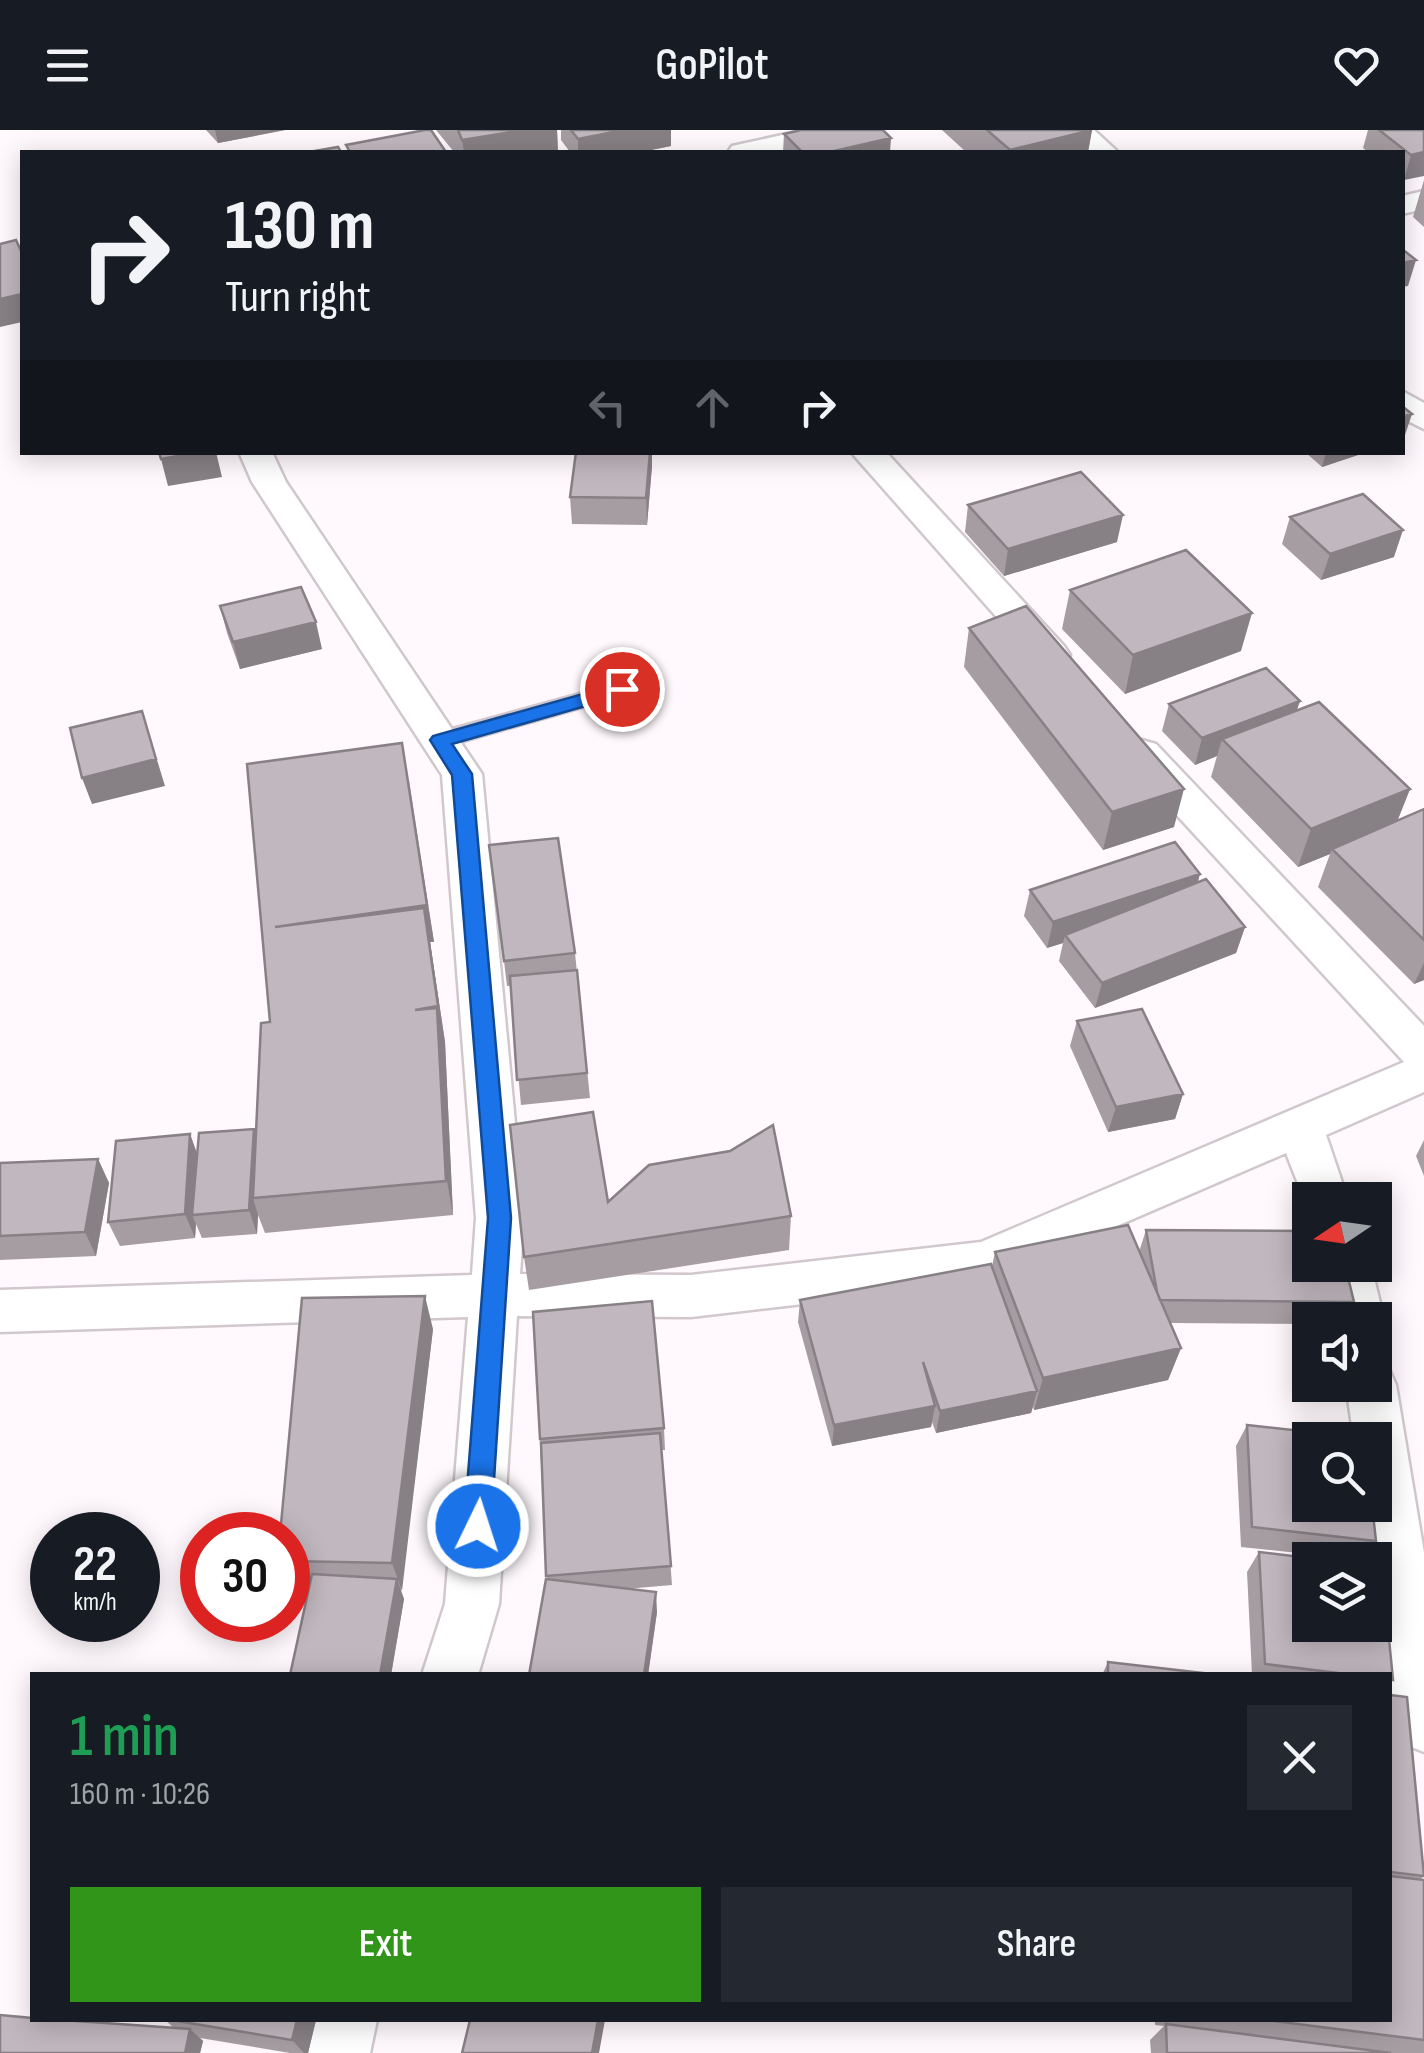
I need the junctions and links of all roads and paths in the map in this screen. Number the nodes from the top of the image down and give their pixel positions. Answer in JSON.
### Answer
{"nodes":[{"id":1,"x":844,"y":130,"type":"edge"},
{"id":2,"x":1078,"y":130,"type":"edge"},
{"id":3,"x":751,"y":150,"type":"edge"},
{"id":4,"x":1102,"y":150,"type":"edge"},
{"id":5,"x":256,"y":455,"type":"edge"},
{"id":6,"x":870,"y":455,"type":"edge"},
{"id":7,"x":1080,"y":686,"type":"edge"},
{"id":8,"x":622,"y":689,"type":"dead end"},
{"id":9,"x":1120,"y":729,"type":"edge"},
{"id":10,"x":440,"y":740,"type":"junction"},
{"id":11,"x":1424,"y":1055,"type":"edge"},
{"id":12,"x":1424,"y":1073,"type":"edge"},
{"id":13,"x":1300,"y":1126,"type":"junction"},
{"id":14,"x":1319,"y":1182,"type":"edge"},
{"id":15,"x":495,"y":1295,"type":"junction"},
{"id":16,"x":0,"y":1311,"type":"edge"},
{"id":17,"x":1373,"y":1402,"type":"edge"},
{"id":18,"x":451,"y":1672,"type":"edge"},
{"id":19,"x":1424,"y":1724,"type":"edge"},
{"id":20,"x":346,"y":2022,"type":"edge"},
{"id":21,"x":338,"y":2053,"type":"edge"}],
"edges":[{"from":1,"to":3,"type":"street"},
{"from":2,"to":4,"type":"street"},
{"from":5,"to":10,"type":"street"},
{"from":6,"to":7,"type":"street"},
{"from":8,"to":10,"type":"lane"},
{"from":9,"to":11,"type":"street"},
{"from":10,"to":15,"type":"street"},
{"from":12,"to":13,"type":"street"},
{"from":13,"to":14,"type":"street"},
{"from":13,"to":15,"type":"street"},
{"from":15,"to":16,"type":"street"},
{"from":15,"to":18,"type":"street"},
{"from":17,"to":19,"type":"street"},
{"from":20,"to":21,"type":"street"}]}
